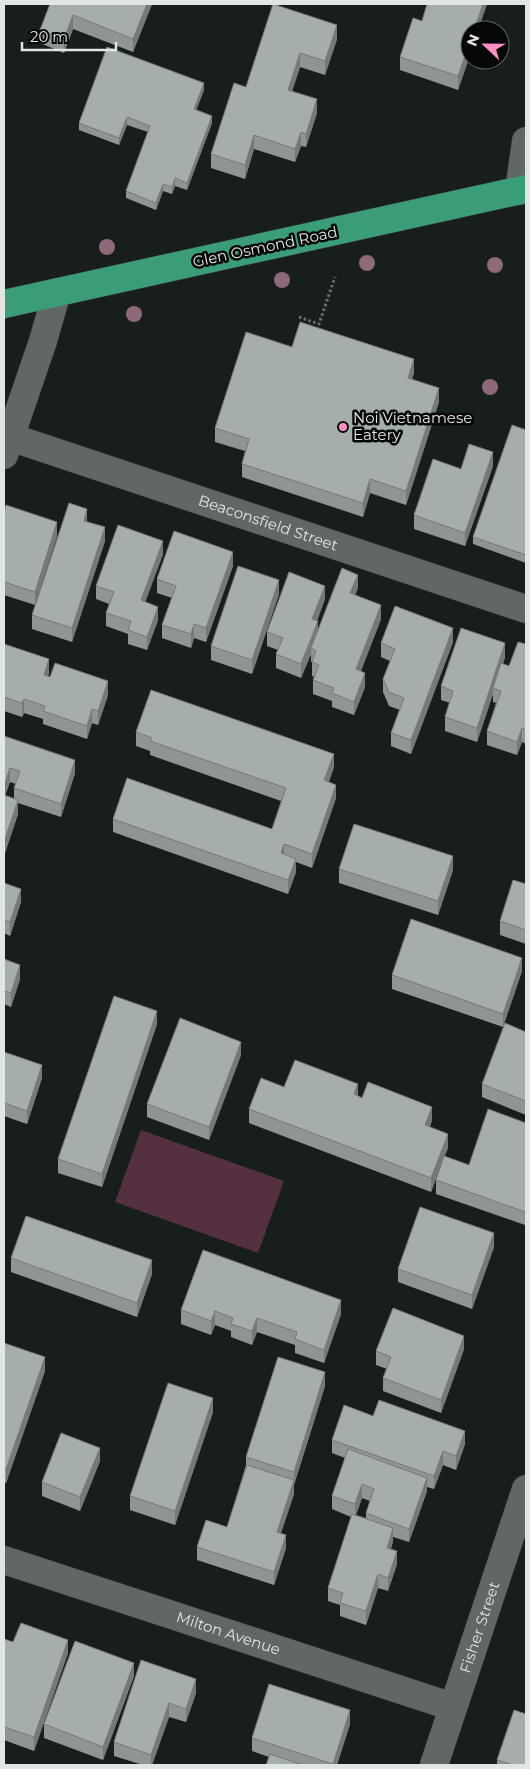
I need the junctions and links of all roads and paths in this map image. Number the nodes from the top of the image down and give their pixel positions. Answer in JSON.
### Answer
{"nodes":[{"id":1,"x":526,"y":141,"type":"edge"},
{"id":2,"x":523,"y":190,"type":"edge"},
{"id":3,"x":335,"y":277,"type":"dead end"},
{"id":4,"x":57,"y":292,"type":"junction"},
{"id":5,"x":4,"y":304,"type":"edge"},
{"id":6,"x":299,"y":317,"type":"dead end"},
{"id":7,"x":7,"y":446,"type":"edge"},
{"id":8,"x":526,"y":609,"type":"edge"},
{"id":9,"x":526,"y":1489,"type":"edge"},
{"id":10,"x":4,"y":1560,"type":"edge"},
{"id":11,"x":453,"y":1707,"type":"junction"},
{"id":12,"x":434,"y":1765,"type":"edge"}],
"edges":[{"from":1,"to":2,"type":"street"},
{"from":2,"to":4,"type":"highway","name":"Glen Osmond Road"},
{"from":3,"to":6,"type":"path"},
{"from":4,"to":5,"type":"highway","name":"Glen Osmond Road"},
{"from":4,"to":7,"type":"street"},
{"from":7,"to":8,"type":"street","name":"Beaconsfield Street"},
{"from":9,"to":11,"type":"street","name":"Fisher Street"},
{"from":10,"to":11,"type":"street","name":"Milton Avenue"},
{"from":11,"to":12,"type":"street","name":"Fisher Street"}]}
